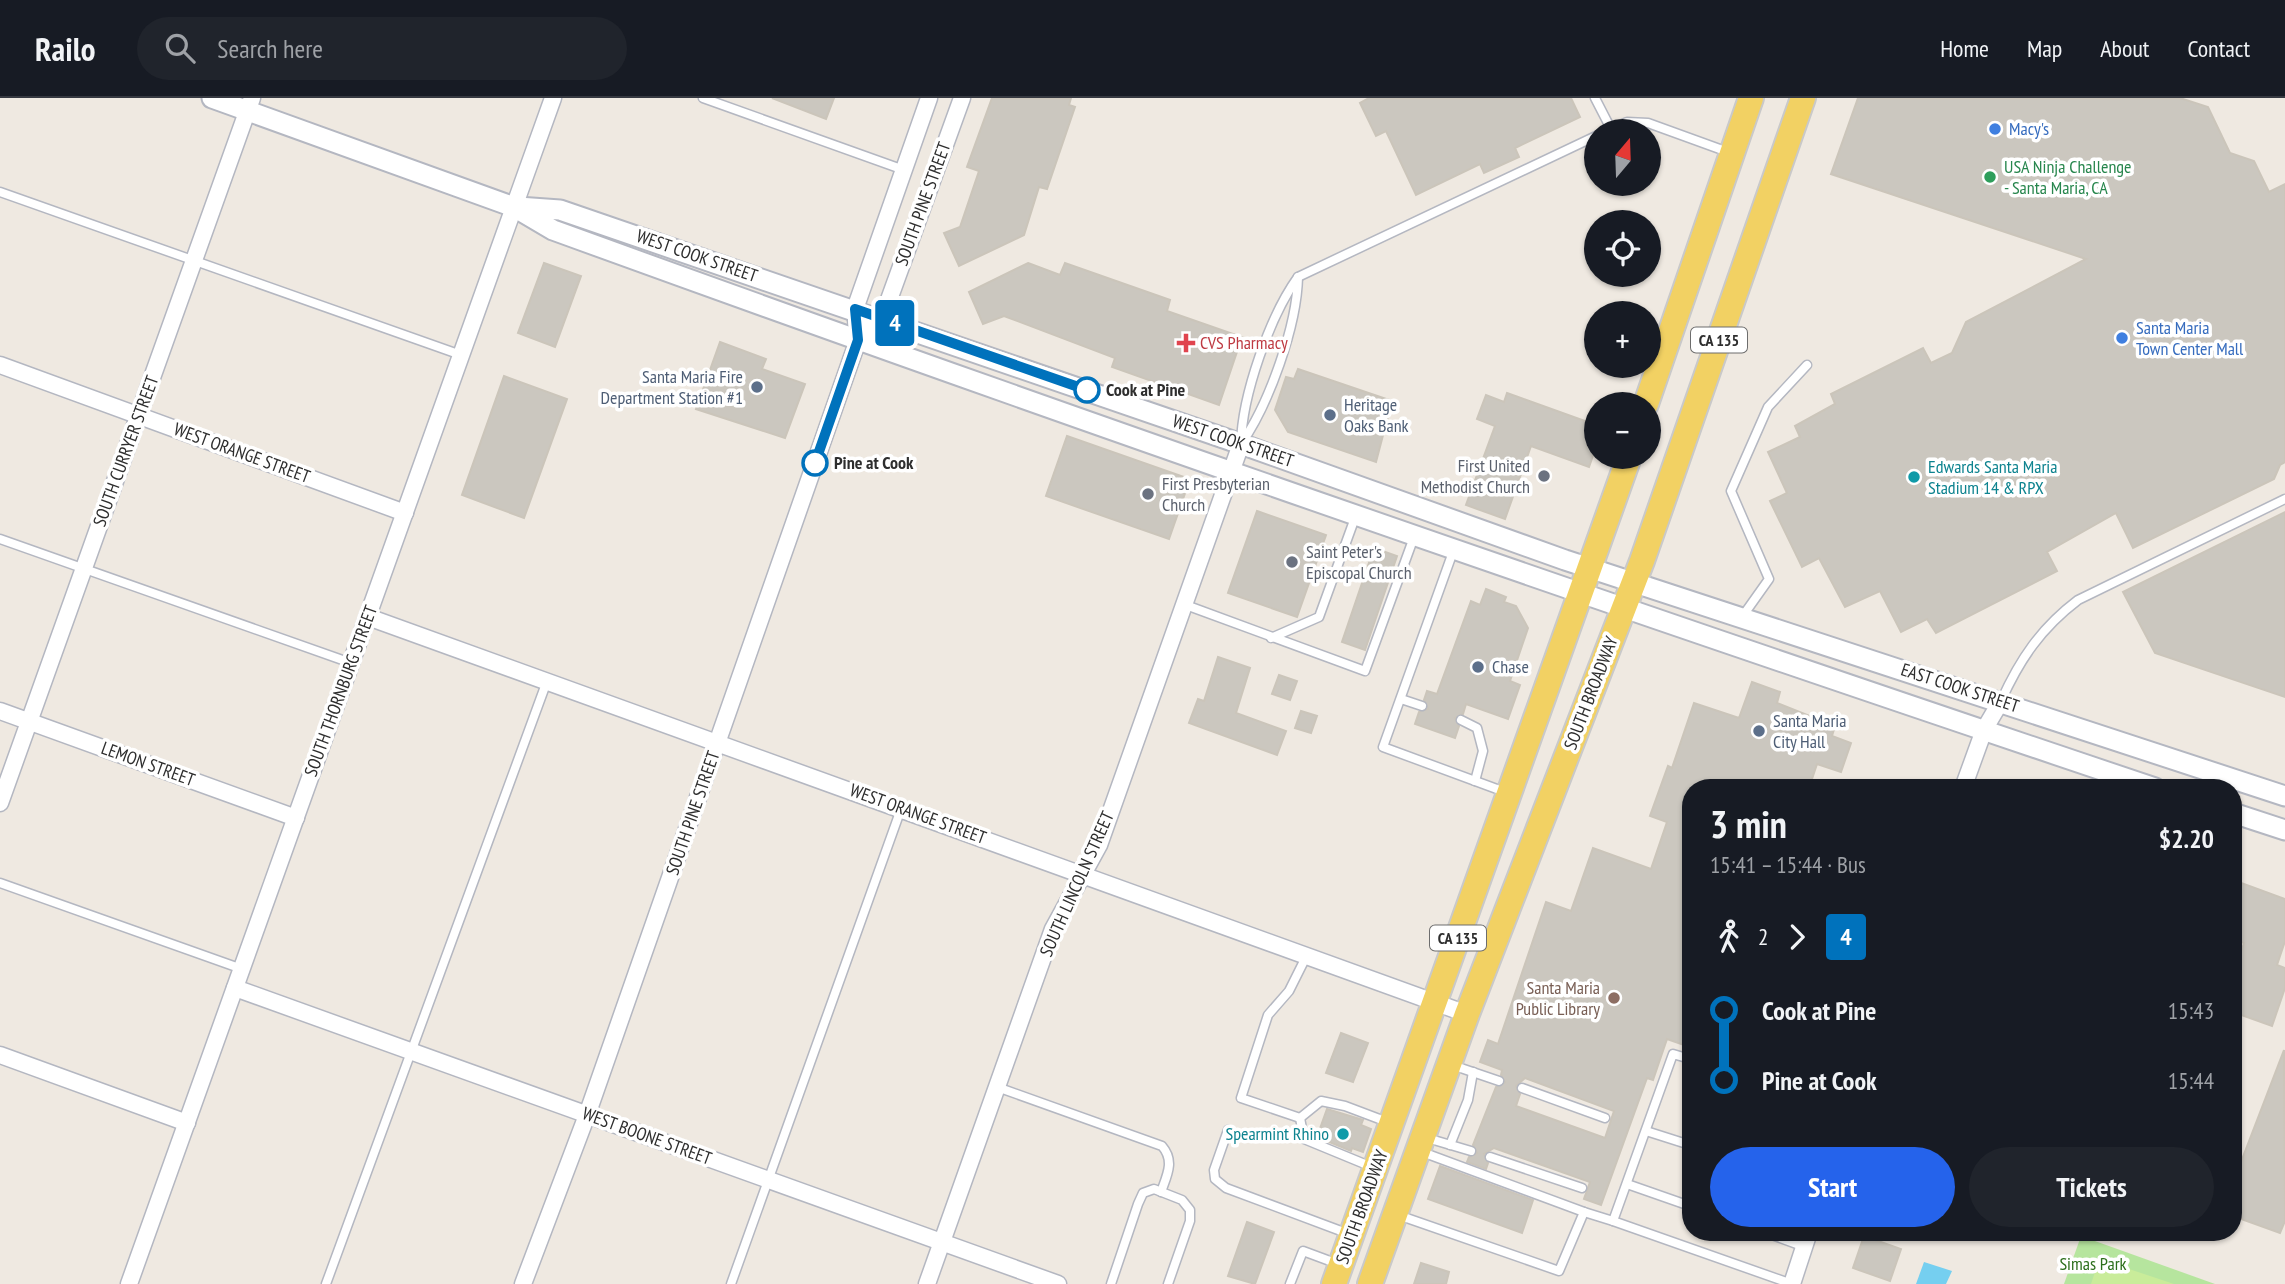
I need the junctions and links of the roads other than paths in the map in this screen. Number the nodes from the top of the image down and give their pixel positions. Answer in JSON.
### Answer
{"nodes":[{"id":1,"x":212,"y":98,"type":"edge"},
{"id":2,"x":553,"y":98,"type":"edge"},
{"id":3,"x":703,"y":98,"type":"edge"},
{"id":4,"x":929,"y":98,"type":"edge"},
{"id":5,"x":962,"y":98,"type":"edge"},
{"id":6,"x":1595,"y":98,"type":"edge"},
{"id":7,"x":1751,"y":98,"type":"edge"},
{"id":8,"x":1803,"y":98,"type":"edge"},
{"id":9,"x":249,"y":104,"type":"edge"},
{"id":10,"x":1604,"y":119,"type":"edge"},
{"id":11,"x":1661,"y":128,"type":"edge"},
{"id":12,"x":1584,"y":142,"type":"edge"},
{"id":13,"x":1731,"y":153,"type":"junction"},
{"id":14,"x":904,"y":170,"type":"junction"},
{"id":15,"x":0,"y":192,"type":"edge"},
{"id":16,"x":514,"y":207,"type":"junction"},
{"id":17,"x":194,"y":261,"type":"junction"},
{"id":18,"x":1298,"y":277,"type":"junction"},
{"id":19,"x":855,"y":309,"type":"junction"},
{"id":20,"x":882,"y":319,"type":"junction"},
{"id":21,"x":858,"y":340,"type":"junction"},
{"id":22,"x":461,"y":355,"type":"junction"},
{"id":23,"x":0,"y":365,"type":"edge"},
{"id":24,"x":1807,"y":365,"type":"dead end"},
{"id":25,"x":1650,"y":392,"type":"edge"},
{"id":26,"x":138,"y":416,"type":"junction"},
{"id":27,"x":1241,"y":444,"type":"junction"},
{"id":28,"x":1625,"y":469,"type":"edge"},
{"id":29,"x":1229,"y":472,"type":"junction"},
{"id":30,"x":2285,"y":499,"type":"edge"},
{"id":31,"x":405,"y":513,"type":"junction"},
{"id":32,"x":1356,"y":515,"type":"junction"},
{"id":33,"x":1415,"y":536,"type":"junction"},
{"id":34,"x":0,"y":539,"type":"edge"},
{"id":35,"x":1454,"y":549,"type":"junction"},
{"id":36,"x":84,"y":568,"type":"junction"},
{"id":37,"x":1591,"y":568,"type":"junction"},
{"id":38,"x":1634,"y":583,"type":"junction"},
{"id":39,"x":1582,"y":593,"type":"junction"},
{"id":40,"x":1183,"y":604,"type":"junction"},
{"id":41,"x":1623,"y":608,"type":"junction"},
{"id":42,"x":368,"y":617,"type":"junction"},
{"id":43,"x":1742,"y":617,"type":"junction"},
{"id":44,"x":1271,"y":638,"type":"junction"},
{"id":45,"x":351,"y":663,"type":"junction"},
{"id":46,"x":547,"y":681,"type":"junction"},
{"id":47,"x":1401,"y":699,"type":"junction"},
{"id":48,"x":2001,"y":701,"type":"junction"},
{"id":49,"x":1422,"y":706,"type":"dead end"},
{"id":50,"x":0,"y":711,"type":"edge"},
{"id":51,"x":1461,"y":720,"type":"dead end"},
{"id":52,"x":29,"y":722,"type":"junction"},
{"id":53,"x":1984,"y":730,"type":"junction"},
{"id":54,"x":718,"y":742,"type":"junction"},
{"id":55,"x":1966,"y":779,"type":"edge"},
{"id":56,"x":2128,"y":779,"type":"edge"},
{"id":57,"x":2234,"y":779,"type":"edge"},
{"id":58,"x":1475,"y":781,"type":"junction"},
{"id":59,"x":2242,"y":782,"type":"edge"},
{"id":60,"x":1510,"y":794,"type":"junction"},
{"id":61,"x":2285,"y":796,"type":"edge"},
{"id":62,"x":0,"y":803,"type":"edge"},
{"id":63,"x":901,"y":808,"type":"junction"},
{"id":64,"x":2242,"y":816,"type":"edge"},
{"id":65,"x":296,"y":818,"type":"junction"},
{"id":66,"x":2285,"y":830,"type":"edge"},
{"id":67,"x":1085,"y":873,"type":"junction"},
{"id":68,"x":0,"y":883,"type":"edge"},
{"id":69,"x":1307,"y":955,"type":"junction"},
{"id":70,"x":242,"y":969,"type":"junction"},
{"id":71,"x":235,"y":988,"type":"junction"},
{"id":72,"x":1435,"y":1002,"type":"junction"},
{"id":73,"x":1468,"y":1014,"type":"junction"},
{"id":74,"x":410,"y":1051,"type":"junction"},
{"id":75,"x":0,"y":1055,"type":"edge"},
{"id":76,"x":1682,"y":1057,"type":"edge"},
{"id":77,"x":1449,"y":1065,"type":"junction"},
{"id":78,"x":1473,"y":1072,"type":"junction"},
{"id":79,"x":1499,"y":1080,"type":"dead end"},
{"id":80,"x":998,"y":1087,"type":"junction"},
{"id":81,"x":1522,"y":1088,"type":"dead end"},
{"id":82,"x":587,"y":1115,"type":"junction"},
{"id":83,"x":1300,"y":1118,"type":"junction"},
{"id":84,"x":1605,"y":1118,"type":"dead end"},
{"id":85,"x":187,"y":1123,"type":"junction"},
{"id":86,"x":1392,"y":1124,"type":"junction"},
{"id":87,"x":1228,"y":1130,"type":"dead end"},
{"id":88,"x":1646,"y":1131,"type":"junction"},
{"id":89,"x":1682,"y":1142,"type":"edge"},
{"id":90,"x":1421,"y":1144,"type":"junction"},
{"id":91,"x":1450,"y":1145,"type":"junction"},
{"id":92,"x":1471,"y":1151,"type":"dead end"},
{"id":93,"x":1490,"y":1157,"type":"dead end"},
{"id":94,"x":1376,"y":1168,"type":"junction"},
{"id":95,"x":770,"y":1181,"type":"junction"},
{"id":96,"x":1627,"y":1184,"type":"junction"},
{"id":97,"x":1582,"y":1188,"type":"dead end"},
{"id":98,"x":1161,"y":1192,"type":"junction"},
{"id":99,"x":1682,"y":1203,"type":"edge"},
{"id":100,"x":1584,"y":1212,"type":"junction"},
{"id":101,"x":1395,"y":1214,"type":"junction"},
{"id":102,"x":1614,"y":1222,"type":"junction"},
{"id":103,"x":1352,"y":1235,"type":"junction"},
{"id":104,"x":1806,"y":1241,"type":"edge"},
{"id":105,"x":943,"y":1243,"type":"junction"},
{"id":106,"x":1338,"y":1274,"type":"edge"},
{"id":107,"x":129,"y":1284,"type":"edge"},
{"id":108,"x":326,"y":1284,"type":"edge"},
{"id":109,"x":523,"y":1284,"type":"edge"},
{"id":110,"x":731,"y":1284,"type":"edge"},
{"id":111,"x":927,"y":1284,"type":"edge"},
{"id":112,"x":1058,"y":1284,"type":"edge"},
{"id":113,"x":1111,"y":1284,"type":"edge"},
{"id":114,"x":1168,"y":1284,"type":"edge"},
{"id":115,"x":1290,"y":1284,"type":"edge"},
{"id":116,"x":1370,"y":1284,"type":"edge"},
{"id":117,"x":1792,"y":1284,"type":"edge"}],
"edges":[{"from":1,"to":9,"type":"street","name":"WEST COOK STREET"},
{"from":2,"to":16,"type":"street","name":"SOUTH THORNBURG STREET"},
{"from":3,"to":14,"type":"lane"},
{"from":4,"to":14,"type":"street","name":"SOUTH PINE STREET"},
{"from":5,"to":20,"type":"street","name":"SOUTH PINE STREET"},
{"from":6,"to":10,"type":"lane"},
{"from":7,"to":13,"type":"main road","number":"CA 135"},
{"from":8,"to":38,"type":"main road","name":"SOUTH BROADWAY","number":"CA 135"},
{"from":9,"to":16,"type":"street","name":"WEST COOK STREET"},
{"from":9,"to":17,"type":"street","name":"SOUTH CURRYER STREET"},
{"from":11,"to":13,"type":"lane"},
{"from":12,"to":18,"type":"lane"},
{"from":13,"to":25,"type":"main road","number":"CA 135"},
{"from":14,"to":19,"type":"street","name":"SOUTH PINE STREET"},
{"from":15,"to":17,"type":"lane"},
{"from":16,"to":19,"type":"street","name":"WEST COOK STREET"},
{"from":16,"to":21,"type":"street","name":"WEST COOK STREET"},
{"from":16,"to":22,"type":"street","name":"SOUTH THORNBURG STREET"},
{"from":17,"to":22,"type":"lane"},
{"from":17,"to":26,"type":"street","name":"SOUTH CURRYER STREET"},
{"from":18,"to":27,"type":"lane"},
{"from":18,"to":27,"type":"lane"},
{"from":19,"to":20,"type":"street","name":"WEST COOK STREET"},
{"from":19,"to":21,"type":"street","name":"SOUTH PINE STREET"},
{"from":20,"to":21,"type":"street","name":"SOUTH PINE STREET"},
{"from":20,"to":27,"type":"street","name":"WEST COOK STREET"},
{"from":21,"to":29,"type":"street","name":"WEST COOK STREET"},
{"from":21,"to":54,"type":"street","name":"SOUTH PINE STREET"},
{"from":22,"to":31,"type":"street","name":"SOUTH THORNBURG STREET"},
{"from":23,"to":26,"type":"street","name":"WEST ORANGE STREET"},
{"from":24,"to":43,"type":"lane"},
{"from":26,"to":31,"type":"street","name":"WEST ORANGE STREET"},
{"from":26,"to":36,"type":"street","name":"SOUTH CURRYER STREET"},
{"from":27,"to":29,"type":"street","name":"SOUTH LINCOLN STREET"},
{"from":27,"to":37,"type":"street","name":"WEST COOK STREET"},
{"from":28,"to":37,"type":"main road","name":"SOUTH BROADWAY","number":"CA 135"},
{"from":29,"to":32,"type":"street","name":"WEST COOK STREET"},
{"from":29,"to":40,"type":"street","name":"SOUTH LINCOLN STREET"},
{"from":30,"to":48,"type":"lane"},
{"from":31,"to":42,"type":"street","name":"SOUTH THORNBURG STREET"},
{"from":32,"to":33,"type":"street","name":"WEST COOK STREET"},
{"from":32,"to":44,"type":"lane"},
{"from":33,"to":35,"type":"street","name":"WEST COOK STREET"},
{"from":33,"to":44,"type":"lane"},
{"from":34,"to":36,"type":"lane"},
{"from":35,"to":39,"type":"street","name":"WEST COOK STREET"},
{"from":35,"to":47,"type":"lane"},
{"from":36,"to":45,"type":"lane"},
{"from":36,"to":52,"type":"street","name":"SOUTH CURRYER STREET"},
{"from":37,"to":38,"type":"street","name":"WEST COOK STREET"},
{"from":37,"to":39,"type":"main road","name":"SOUTH BROADWAY","number":"CA 135"},
{"from":38,"to":41,"type":"main road","name":"SOUTH BROADWAY","number":"CA 135"},
{"from":38,"to":43,"type":"street","name":"EAST COOK STREET"},
{"from":39,"to":41,"type":"street","name":"EAST COOK STREET"},
{"from":39,"to":60,"type":"main road","name":"SOUTH BROADWAY","number":"CA 135"},
{"from":40,"to":44,"type":"lane"},
{"from":40,"to":67,"type":"street","name":"SOUTH LINCOLN STREET"},
{"from":41,"to":53,"type":"street","name":"EAST COOK STREET"},
{"from":41,"to":73,"type":"main road","name":"SOUTH BROADWAY","number":"CA 135"},
{"from":42,"to":45,"type":"street","name":"SOUTH THORNBURG STREET"},
{"from":42,"to":46,"type":"street","name":"WEST ORANGE STREET"},
{"from":43,"to":48,"type":"street","name":"EAST COOK STREET"},
{"from":45,"to":65,"type":"street","name":"SOUTH THORNBURG STREET"},
{"from":46,"to":54,"type":"street","name":"WEST ORANGE STREET"},
{"from":46,"to":74,"type":"lane"},
{"from":47,"to":49,"type":"lane"},
{"from":47,"to":58,"type":"lane"},
{"from":48,"to":53,"type":"street"},
{"from":48,"to":57,"type":"street","name":"EAST COOK STREET"},
{"from":50,"to":52,"type":"street","name":"LEMON STREET"},
{"from":51,"to":58,"type":"lane"},
{"from":52,"to":62,"type":"street","name":"SOUTH CURRYER STREET"},
{"from":52,"to":65,"type":"street","name":"LEMON STREET"},
{"from":53,"to":55,"type":"street"},
{"from":53,"to":56,"type":"street","name":"EAST COOK STREET"},
{"from":54,"to":63,"type":"street","name":"WEST ORANGE STREET"},
{"from":54,"to":82,"type":"street","name":"SOUTH PINE STREET"},
{"from":58,"to":60,"type":"lane"},
{"from":59,"to":61,"type":"street","name":"EAST COOK STREET"},
{"from":60,"to":72,"type":"main road","name":"SOUTH BROADWAY","number":"CA 135"},
{"from":63,"to":67,"type":"street","name":"WEST ORANGE STREET"},
{"from":63,"to":95,"type":"lane"},
{"from":64,"to":66,"type":"street"},
{"from":65,"to":70,"type":"street","name":"SOUTH THORNBURG STREET"},
{"from":67,"to":69,"type":"street","name":"WEST ORANGE STREET"},
{"from":67,"to":80,"type":"street","name":"SOUTH LINCOLN STREET"},
{"from":68,"to":70,"type":"lane"},
{"from":69,"to":72,"type":"street","name":"WEST ORANGE STREET"},
{"from":69,"to":83,"type":"lane"},
{"from":70,"to":71,"type":"street","name":"SOUTH THORNBURG STREET"},
{"from":71,"to":74,"type":"street","name":"WEST BOONE STREET"},
{"from":71,"to":85,"type":"street","name":"SOUTH THORNBURG STREET"},
{"from":72,"to":73,"type":"street","name":"WEST ORANGE STREET"},
{"from":72,"to":86,"type":"main road","name":"SOUTH BROADWAY","number":"CA 135"},
{"from":73,"to":77,"type":"main road","name":"SOUTH BROADWAY","number":"CA 135"},
{"from":74,"to":82,"type":"street","name":"WEST BOONE STREET"},
{"from":74,"to":108,"type":"lane"},
{"from":75,"to":85,"type":"street"},
{"from":76,"to":88,"type":"lane"},
{"from":77,"to":78,"type":"lane"},
{"from":77,"to":90,"type":"main road","name":"SOUTH BROADWAY","number":"CA 135"},
{"from":78,"to":79,"type":"lane"},
{"from":78,"to":91,"type":"lane"},
{"from":80,"to":98,"type":"lane"},
{"from":80,"to":105,"type":"street","name":"SOUTH LINCOLN STREET"},
{"from":81,"to":84,"type":"lane"},
{"from":82,"to":95,"type":"street","name":"WEST BOONE STREET"},
{"from":82,"to":109,"type":"street","name":"SOUTH PINE STREET"},
{"from":83,"to":86,"type":"lane"},
{"from":83,"to":94,"type":"lane"},
{"from":85,"to":107,"type":"street","name":"SOUTH THORNBURG STREET"},
{"from":86,"to":94,"type":"main road","name":"SOUTH BROADWAY","number":"CA 135"},
{"from":87,"to":103,"type":"lane"},
{"from":88,"to":89,"type":"lane"},
{"from":88,"to":96,"type":"lane"},
{"from":90,"to":91,"type":"lane"},
{"from":90,"to":100,"type":"lane"},
{"from":90,"to":101,"type":"main road","name":"SOUTH BROADWAY","number":"CA 135"},
{"from":91,"to":92,"type":"lane"},
{"from":93,"to":97,"type":"lane"},
{"from":94,"to":103,"type":"main road","name":"SOUTH BROADWAY","number":"CA 135"},
{"from":95,"to":105,"type":"street","name":"WEST BOONE STREET"},
{"from":95,"to":110,"type":"lane"},
{"from":96,"to":99,"type":"lane"},
{"from":96,"to":102,"type":"lane"},
{"from":98,"to":113,"type":"lane"},
{"from":98,"to":114,"type":"lane"},
{"from":100,"to":101,"type":"lane"},
{"from":100,"to":102,"type":"lane"},
{"from":101,"to":116,"type":"main road","name":"SOUTH BROADWAY","number":"CA 135"},
{"from":102,"to":117,"type":"lane"},
{"from":103,"to":106,"type":"main road","name":"SOUTH BROADWAY","number":"CA 135"},
{"from":104,"to":117,"type":"street"},
{"from":105,"to":111,"type":"street","name":"SOUTH LINCOLN STREET"},
{"from":105,"to":112,"type":"street","name":"WEST BOONE STREET"},
{"from":106,"to":115,"type":"lane"}]}
